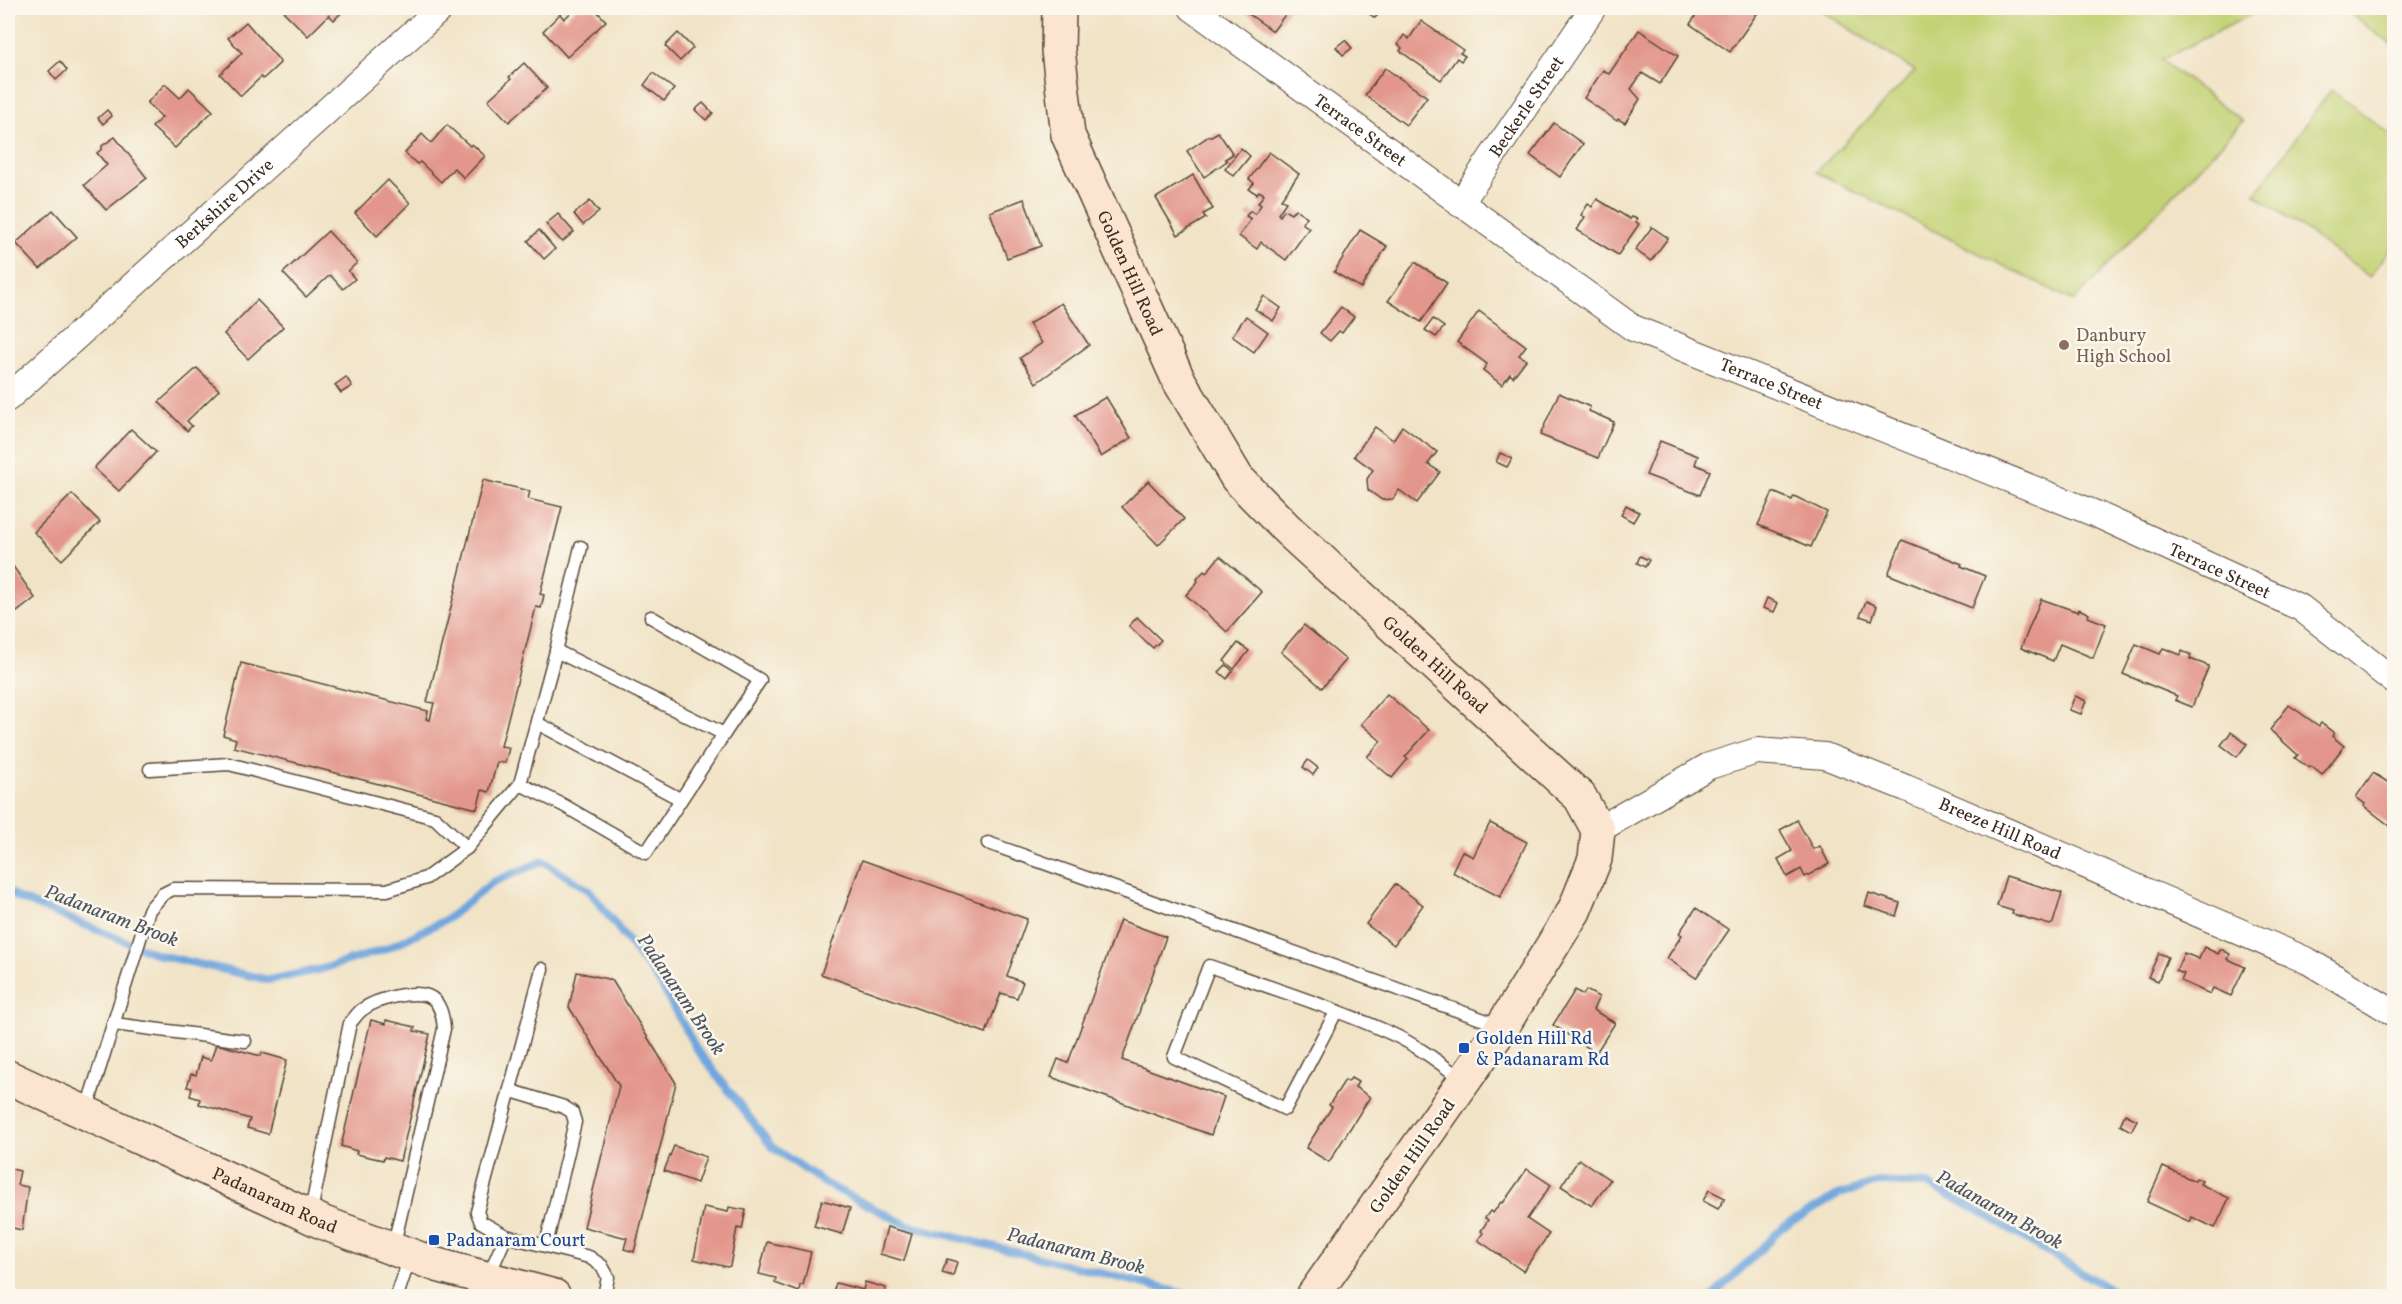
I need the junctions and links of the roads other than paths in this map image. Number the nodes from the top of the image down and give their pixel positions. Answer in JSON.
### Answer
{"nodes":[{"id":1,"x":441,"y":8,"type":"edge"},
{"id":2,"x":1059,"y":8,"type":"edge"},
{"id":3,"x":1192,"y":8,"type":"edge"},
{"id":4,"x":1593,"y":8,"type":"edge"},
{"id":5,"x":1460,"y":204,"type":"junction"},
{"id":6,"x":8,"y":398,"type":"edge"},
{"id":7,"x":580,"y":547,"type":"dead end"},
{"id":8,"x":651,"y":617,"type":"dead end"},
{"id":9,"x":556,"y":651,"type":"junction"},
{"id":10,"x":2394,"y":681,"type":"edge"},
{"id":11,"x":537,"y":723,"type":"junction"},
{"id":12,"x":724,"y":734,"type":"junction"},
{"id":13,"x":150,"y":769,"type":"dead end"},
{"id":14,"x":520,"y":784,"type":"junction"},
{"id":15,"x":680,"y":800,"type":"junction"},
{"id":16,"x":1598,"y":830,"type":"junction"},
{"id":17,"x":988,"y":843,"type":"dead end"},
{"id":18,"x":467,"y":848,"type":"junction"},
{"id":19,"x":542,"y":969,"type":"dead end"},
{"id":20,"x":1336,"y":1012,"type":"junction"},
{"id":21,"x":2394,"y":1013,"type":"edge"},
{"id":22,"x":114,"y":1024,"type":"junction"},
{"id":23,"x":1502,"y":1027,"type":"junction"},
{"id":24,"x":245,"y":1041,"type":"dead end"},
{"id":25,"x":8,"y":1077,"type":"edge"},
{"id":26,"x":1464,"y":1081,"type":"junction"},
{"id":27,"x":509,"y":1093,"type":"junction"},
{"id":28,"x":86,"y":1112,"type":"junction"},
{"id":29,"x":310,"y":1216,"type":"junction"},
{"id":30,"x":506,"y":1236,"type":"junction"},
{"id":31,"x":546,"y":1245,"type":"junction"},
{"id":32,"x":402,"y":1252,"type":"junction"},
{"id":33,"x":494,"y":1286,"type":"edge"},
{"id":34,"x":1317,"y":1290,"type":"edge"},
{"id":35,"x":398,"y":1296,"type":"edge"},
{"id":36,"x":554,"y":1296,"type":"edge"},
{"id":37,"x":604,"y":1296,"type":"edge"}],
"edges":[{"from":1,"to":6,"type":"street","name":"Berkshire Drive"},
{"from":2,"to":16,"type":"street","name":"Golden Hill Road"},
{"from":3,"to":5,"type":"street","name":"Terrace Street"},
{"from":4,"to":5,"type":"street","name":"Beckerle Street"},
{"from":5,"to":10,"type":"street","name":"Terrace Street"},
{"from":7,"to":9,"type":"lane"},
{"from":8,"to":12,"type":"lane"},
{"from":9,"to":11,"type":"lane"},
{"from":9,"to":12,"type":"lane"},
{"from":11,"to":14,"type":"lane"},
{"from":11,"to":15,"type":"lane"},
{"from":12,"to":15,"type":"lane"},
{"from":13,"to":18,"type":"lane"},
{"from":14,"to":15,"type":"lane"},
{"from":14,"to":18,"type":"lane"},
{"from":16,"to":21,"type":"street","name":"Breeze Hill Road"},
{"from":16,"to":23,"type":"street","name":"Golden Hill Road"},
{"from":17,"to":23,"type":"lane"},
{"from":18,"to":22,"type":"lane"},
{"from":19,"to":27,"type":"lane"},
{"from":20,"to":20,"type":"lane"},
{"from":20,"to":26,"type":"lane"},
{"from":22,"to":24,"type":"lane"},
{"from":22,"to":28,"type":"lane"},
{"from":23,"to":26,"type":"street","name":"Golden Hill Road"},
{"from":25,"to":28,"type":"street","name":"Padanaram Road"},
{"from":26,"to":34,"type":"street","name":"Golden Hill Road"},
{"from":27,"to":30,"type":"lane"},
{"from":27,"to":31,"type":"lane"},
{"from":28,"to":29,"type":"street","name":"Padanaram Road"},
{"from":29,"to":32,"type":"street","name":"Padanaram Road"},
{"from":29,"to":32,"type":"lane"},
{"from":30,"to":31,"type":"lane"},
{"from":30,"to":33,"type":"lane"},
{"from":31,"to":37,"type":"lane"},
{"from":32,"to":33,"type":"street","name":"Padanaram Road"},
{"from":32,"to":35,"type":"lane"},
{"from":33,"to":36,"type":"street","name":"Padanaram Road"}]}
